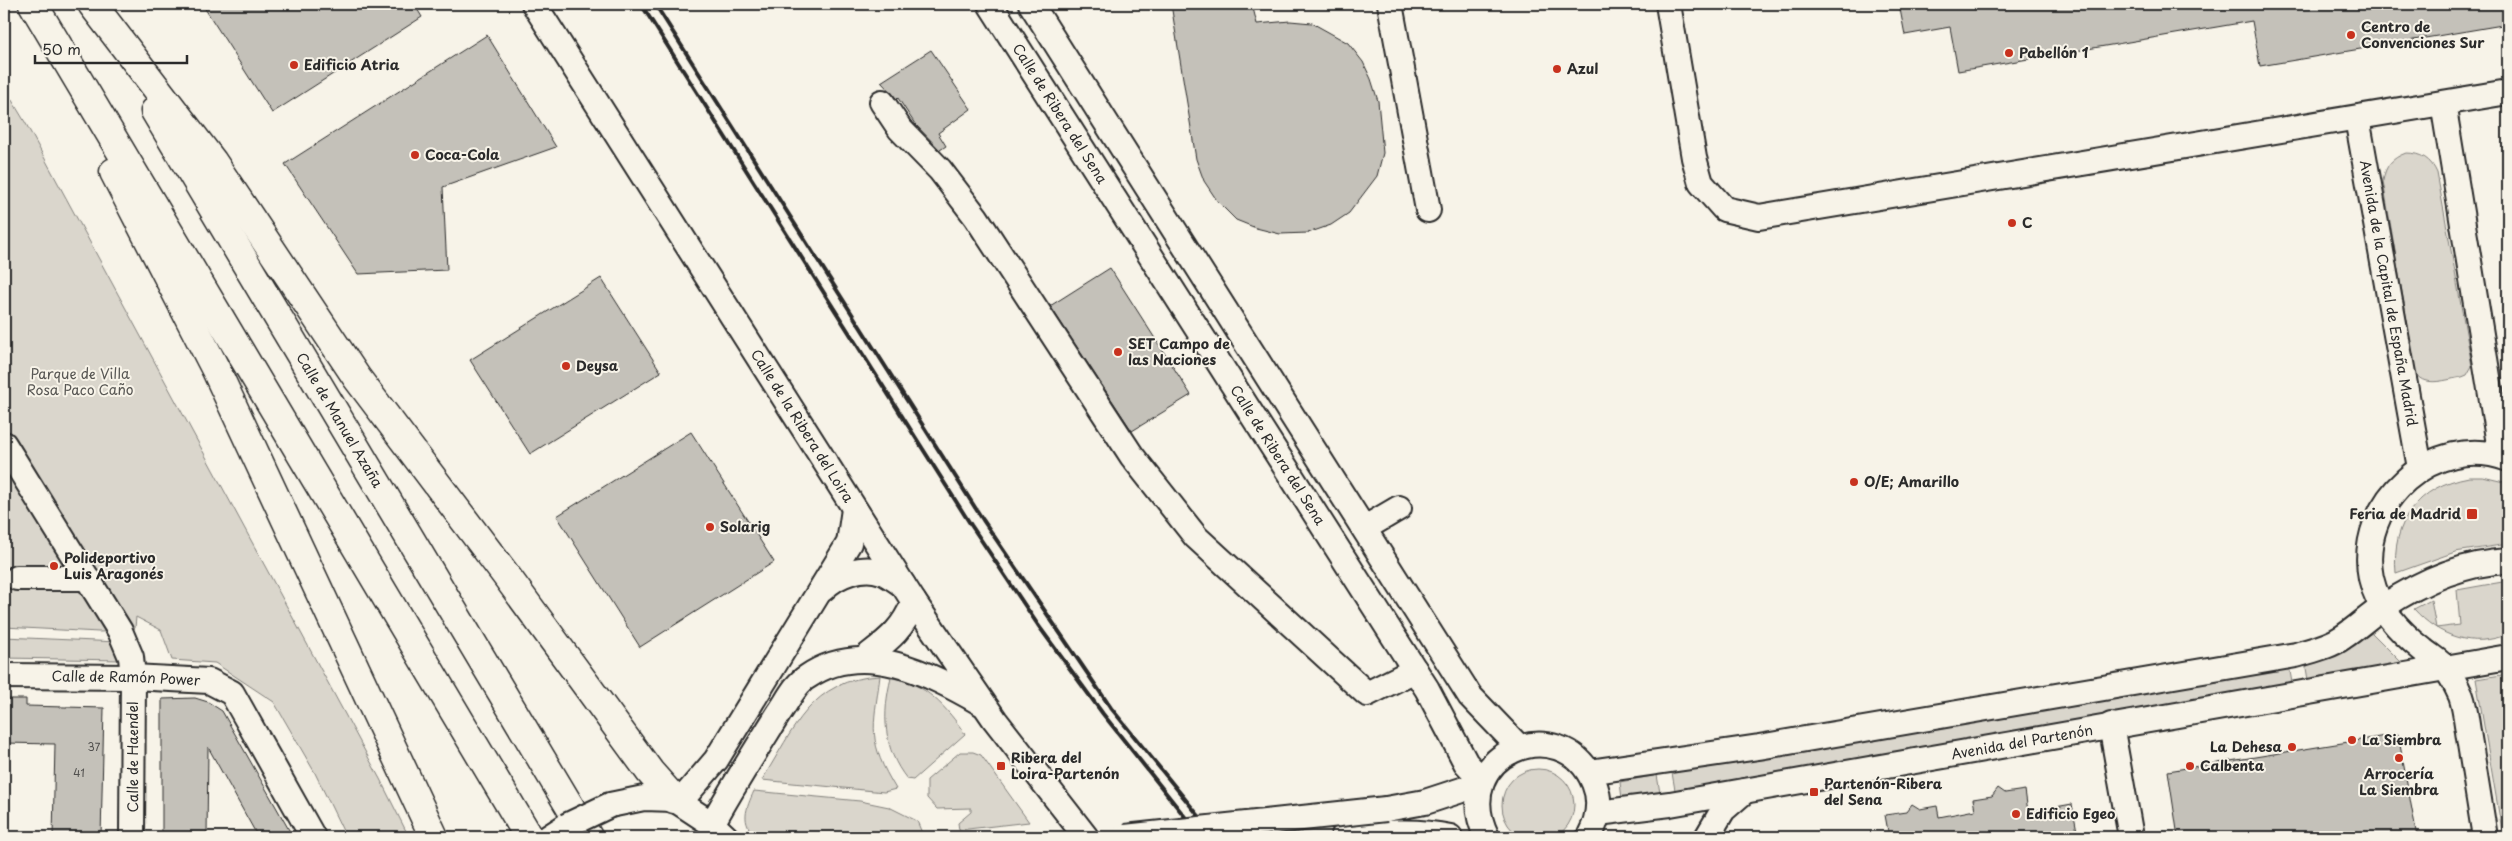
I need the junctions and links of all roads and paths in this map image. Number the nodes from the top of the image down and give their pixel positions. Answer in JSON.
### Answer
{"nodes":[{"id":1,"x":28,"y":4,"type":"edge"},
{"id":2,"x":33,"y":4,"type":"edge"},
{"id":3,"x":91,"y":4,"type":"edge"},
{"id":4,"x":534,"y":4,"type":"edge"},
{"id":5,"x":990,"y":4,"type":"edge"},
{"id":6,"x":1031,"y":4,"type":"edge"},
{"id":7,"x":1390,"y":4,"type":"edge"},
{"id":8,"x":1668,"y":4,"type":"edge"},
{"id":9,"x":2508,"y":92,"type":"edge"},
{"id":10,"x":882,"y":102,"type":"dead end"},
{"id":11,"x":2443,"y":103,"type":"junction"},
{"id":12,"x":2357,"y":118,"type":"junction"},
{"id":13,"x":1428,"y":210,"type":"dead end"},
{"id":14,"x":4,"y":444,"type":"edge"},
{"id":15,"x":2505,"y":458,"type":"edge"},
{"id":16,"x":2420,"y":468,"type":"junction"},
{"id":17,"x":1399,"y":508,"type":"dead end"},
{"id":18,"x":854,"y":509,"type":"junction"},
{"id":19,"x":1365,"y":528,"type":"junction"},
{"id":20,"x":2508,"y":562,"type":"edge"},
{"id":21,"x":17,"y":578,"type":"dead end"},
{"id":22,"x":87,"y":578,"type":"junction"},
{"id":23,"x":909,"y":594,"type":"junction"},
{"id":24,"x":815,"y":598,"type":"junction"},
{"id":25,"x":2382,"y":608,"type":"junction"},
{"id":26,"x":2508,"y":657,"type":"edge"},
{"id":27,"x":864,"y":659,"type":"junction"},
{"id":28,"x":2446,"y":668,"type":"junction"},
{"id":29,"x":1415,"y":670,"type":"junction"},
{"id":30,"x":4,"y":676,"type":"edge"},
{"id":31,"x":133,"y":678,"type":"junction"},
{"id":32,"x":985,"y":705,"type":"junction"},
{"id":33,"x":2111,"y":726,"type":"junction"},
{"id":34,"x":1520,"y":747,"type":"junction"},
{"id":35,"x":1589,"y":772,"type":"junction"},
{"id":36,"x":1481,"y":782,"type":"junction"},
{"id":37,"x":1746,"y":790,"type":"junction"},
{"id":38,"x":677,"y":801,"type":"junction"},
{"id":39,"x":1387,"y":821,"type":"junction"},
{"id":40,"x":1597,"y":828,"type":"edge"},
{"id":41,"x":719,"y":831,"type":"edge"},
{"id":42,"x":132,"y":837,"type":"edge"},
{"id":43,"x":313,"y":837,"type":"edge"},
{"id":44,"x":434,"y":837,"type":"edge"},
{"id":45,"x":530,"y":837,"type":"edge"},
{"id":46,"x":549,"y":837,"type":"edge"},
{"id":47,"x":588,"y":837,"type":"edge"},
{"id":48,"x":1086,"y":837,"type":"edge"},
{"id":49,"x":1125,"y":837,"type":"edge"},
{"id":50,"x":1343,"y":837,"type":"edge"},
{"id":51,"x":1450,"y":837,"type":"edge"},
{"id":52,"x":1487,"y":837,"type":"edge"},
{"id":53,"x":1707,"y":837,"type":"edge"},
{"id":54,"x":2131,"y":837,"type":"edge"},
{"id":55,"x":2485,"y":837,"type":"edge"}],
"edges":[{"from":1,"to":44,"type":"highway"},
{"from":2,"to":45,"type":"highway"},
{"from":3,"to":38,"type":"highway"},
{"from":3,"to":47,"type":"highway","name":"Calle de Manuel Azaña"},
{"from":4,"to":18,"type":"street","name":"Calle de la Ribera del Loira"},
{"from":5,"to":29,"type":"street","name":"Calle de Ribera del Sena"},
{"from":6,"to":19,"type":"street"},
{"from":7,"to":13,"type":"street"},
{"from":8,"to":12,"type":"street"},
{"from":9,"to":11,"type":"street"},
{"from":10,"to":29,"type":"street"},
{"from":11,"to":12,"type":"street"},
{"from":11,"to":15,"type":"street"},
{"from":12,"to":16,"type":"street","name":"Avenida de la Capital de España Madrid"},
{"from":14,"to":22,"type":"street","name":"Calle de Haendel"},
{"from":15,"to":16,"type":"street"},
{"from":16,"to":25,"type":"street"},
{"from":17,"to":19,"type":"street"},
{"from":18,"to":23,"type":"street","name":"Calle de la Ribera del Loira"},
{"from":18,"to":24,"type":"street"},
{"from":19,"to":34,"type":"street"},
{"from":20,"to":25,"type":"street"},
{"from":21,"to":22,"type":"street"},
{"from":22,"to":31,"type":"street","name":"Calle de Haendel"},
{"from":23,"to":24,"type":"street"},
{"from":23,"to":27,"type":"street"},
{"from":23,"to":32,"type":"street","name":"Calle de la Ribera del Loira"},
{"from":24,"to":38,"type":"street"},
{"from":25,"to":28,"type":"street"},
{"from":25,"to":35,"type":"street"},
{"from":26,"to":28,"type":"street","name":"Avenida del Partenón"},
{"from":27,"to":32,"type":"street"},
{"from":27,"to":41,"type":"street"},
{"from":28,"to":33,"type":"street","name":"Avenida del Partenón"},
{"from":28,"to":55,"type":"street"},
{"from":29,"to":36,"type":"street","name":"Calle de Ribera del Sena"},
{"from":30,"to":31,"type":"street","name":"Calle de Ramón Power"},
{"from":31,"to":42,"type":"street","name":"Calle de Haendel"},
{"from":31,"to":43,"type":"street","name":"Calle de Ramón Power"},
{"from":32,"to":48,"type":"street","name":"Calle de la Ribera del Loira"},
{"from":33,"to":37,"type":"street","name":"Avenida del Partenón"},
{"from":33,"to":54,"type":"street"},
{"from":34,"to":35,"type":"street"},
{"from":34,"to":36,"type":"street"},
{"from":35,"to":40,"type":"street"},
{"from":36,"to":39,"type":"street"},
{"from":36,"to":52,"type":"street"},
{"from":37,"to":40,"type":"street","name":"Avenida del Partenón"},
{"from":37,"to":53,"type":"street"},
{"from":38,"to":41,"type":"street"},
{"from":38,"to":46,"type":"street","bridge":true},
{"from":39,"to":49,"type":"street","bridge":true},
{"from":39,"to":50,"type":"street"},
{"from":39,"to":51,"type":"street"}]}
